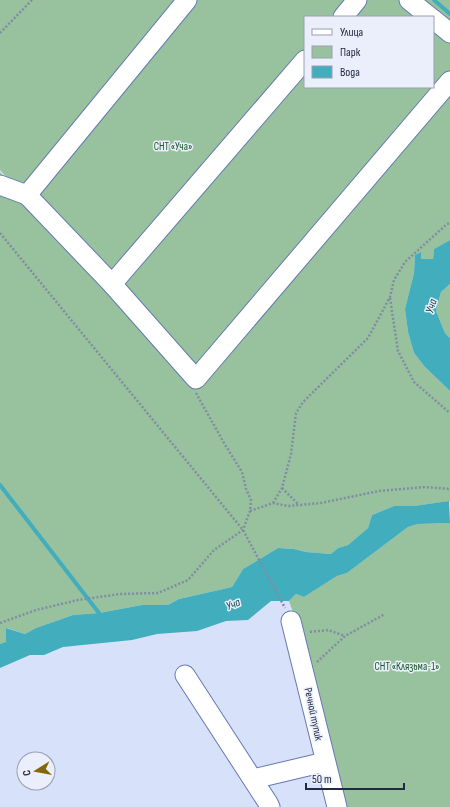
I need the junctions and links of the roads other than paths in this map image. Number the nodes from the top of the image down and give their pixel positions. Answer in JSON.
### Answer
{"nodes":[{"id":1,"x":187,"y":0,"type":"edge"},
{"id":2,"x":357,"y":0,"type":"edge"},
{"id":3,"x":409,"y":0,"type":"edge"},
{"id":4,"x":343,"y":16,"type":"edge"},
{"id":5,"x":429,"y":16,"type":"edge"},
{"id":6,"x":434,"y":20,"type":"edge"},
{"id":7,"x":450,"y":33,"type":"edge"},
{"id":8,"x":304,"y":61,"type":"edge"},
{"id":9,"x":450,"y":81,"type":"edge"},
{"id":10,"x":0,"y":185,"type":"edge"},
{"id":11,"x":27,"y":195,"type":"junction"},
{"id":12,"x":112,"y":284,"type":"junction"},
{"id":13,"x":293,"y":627,"type":"road end"},
{"id":14,"x":185,"y":675,"type":"dead end"},
{"id":15,"x":325,"y":762,"type":"junction"},
{"id":16,"x":253,"y":779,"type":"junction"},
{"id":17,"x":270,"y":807,"type":"edge"},
{"id":18,"x":337,"y":807,"type":"edge"}],
"edges":[{"from":1,"to":11,"type":"street"},
{"from":2,"to":4,"type":"street"},
{"from":3,"to":5,"type":"street"},
{"from":6,"to":7,"type":"street"},
{"from":8,"to":12,"type":"street"},
{"from":9,"to":12,"type":"street"},
{"from":10,"to":11,"type":"street"},
{"from":11,"to":12,"type":"street"},
{"from":13,"to":15,"type":"street","name":"Речной тупик"},
{"from":14,"to":16,"type":"street"},
{"from":15,"to":16,"type":"street"},
{"from":15,"to":18,"type":"street","name":"Речной тупик"},
{"from":16,"to":17,"type":"street"}]}
